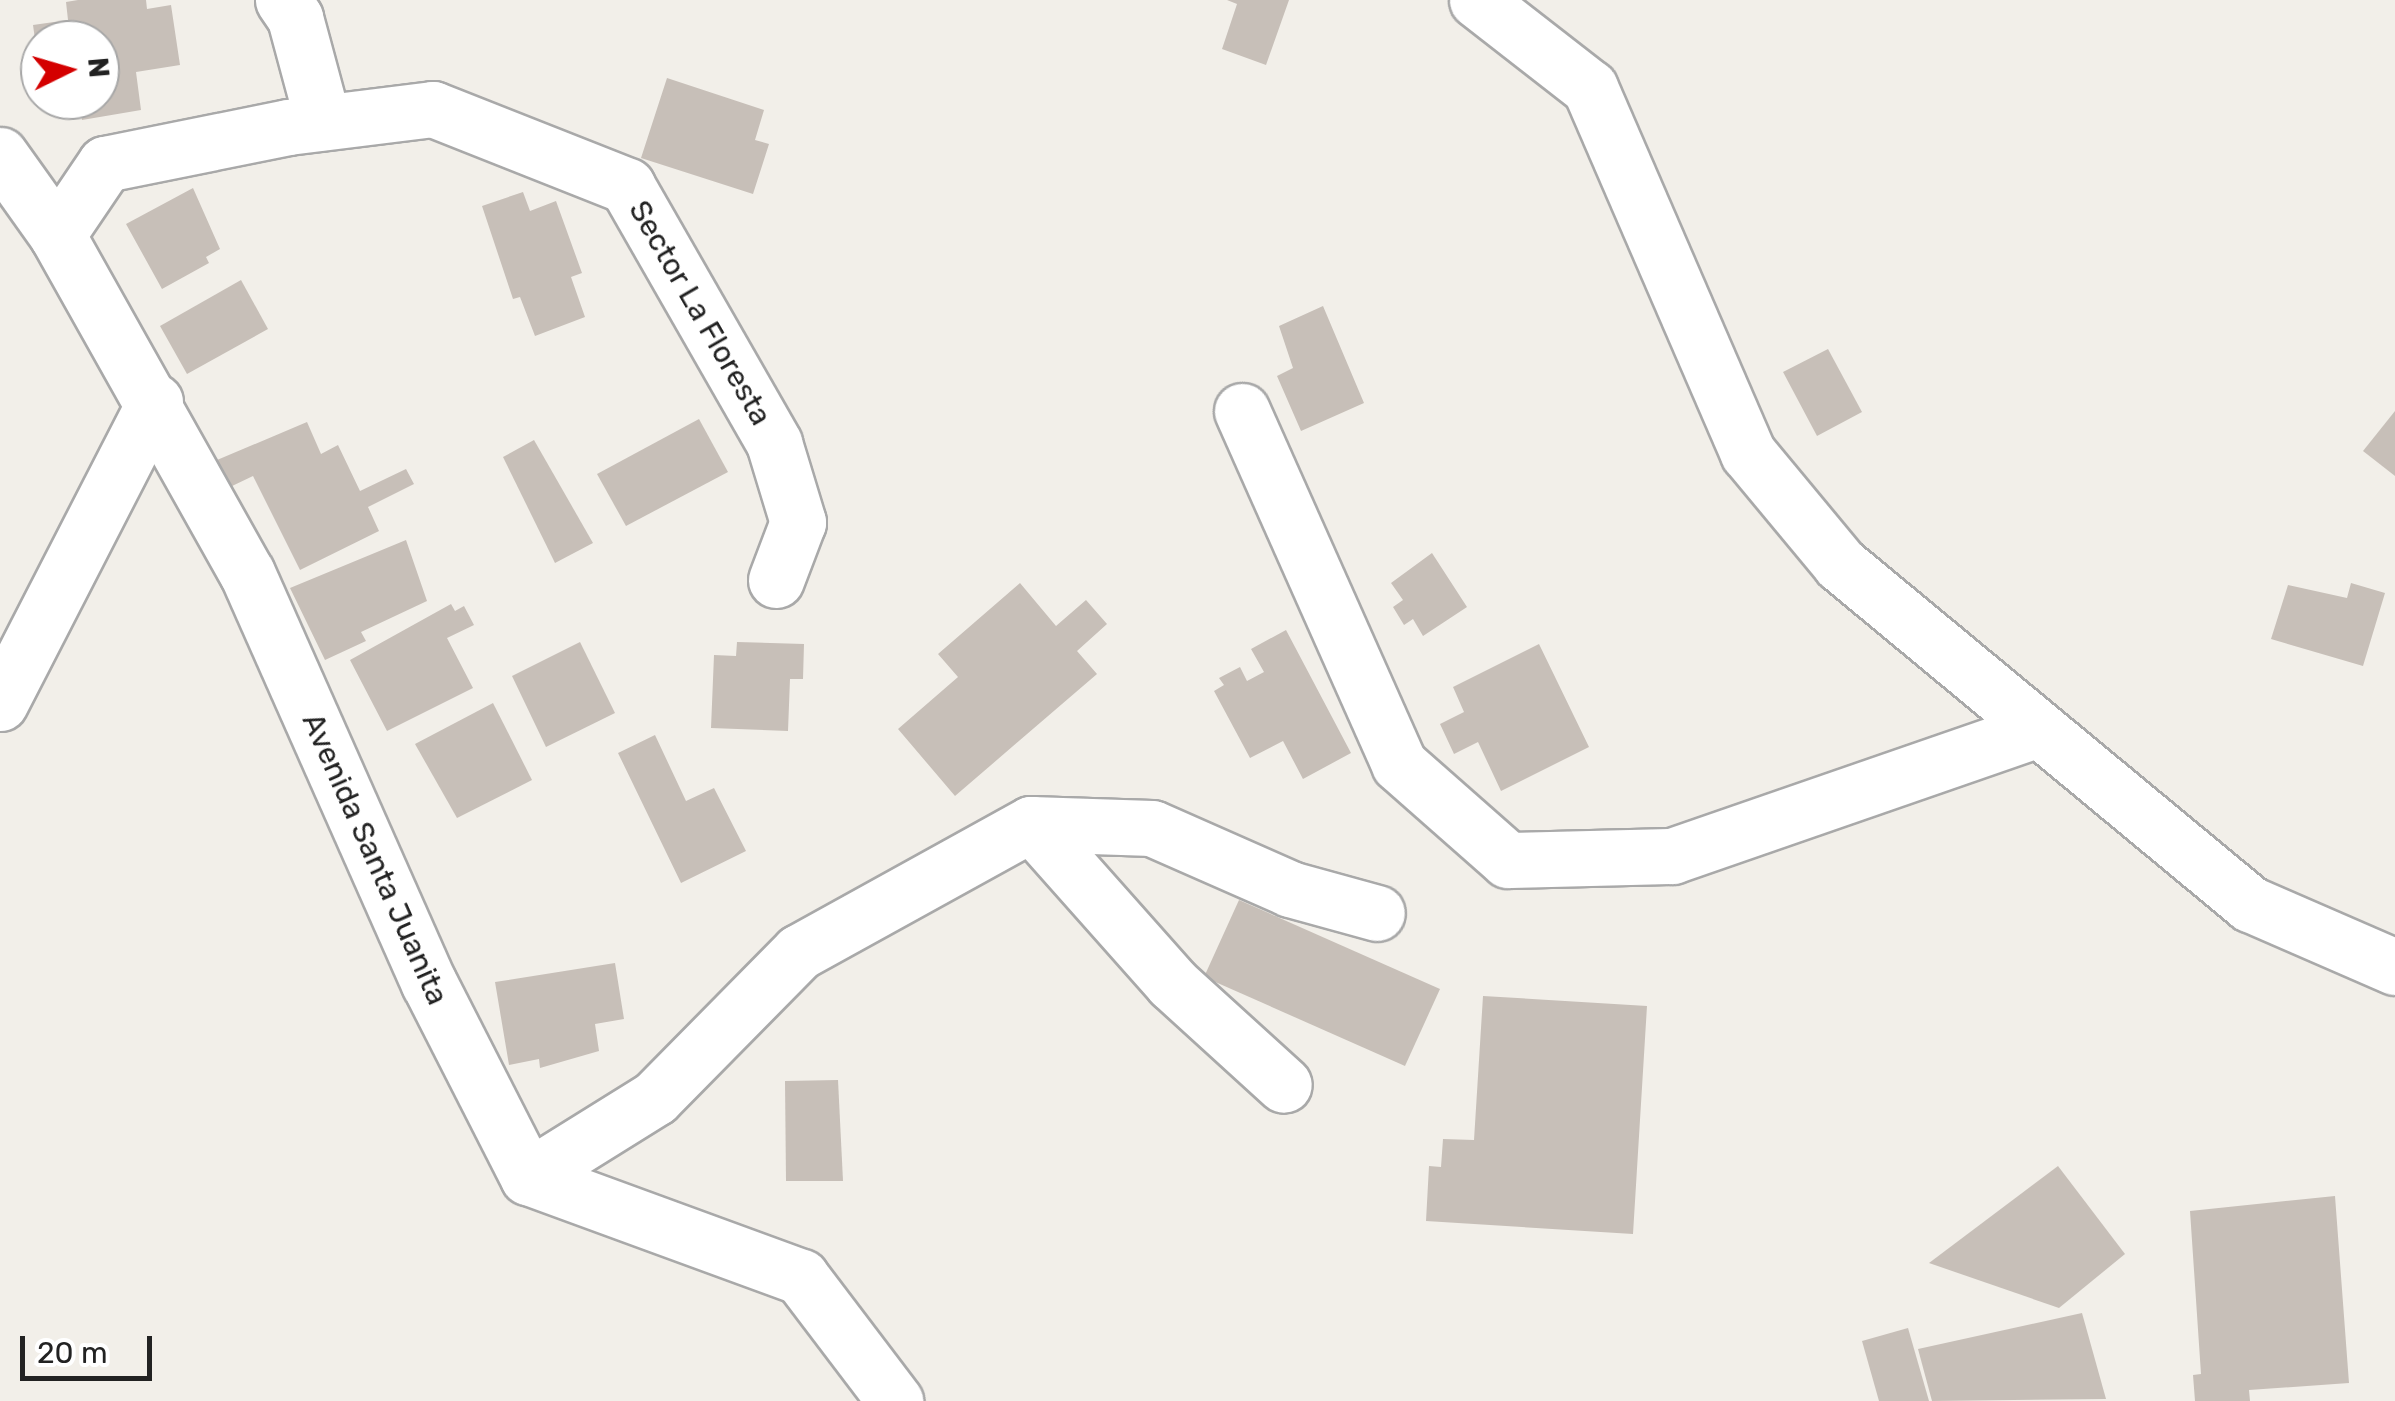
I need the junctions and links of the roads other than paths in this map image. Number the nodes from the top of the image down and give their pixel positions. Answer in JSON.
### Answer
{"nodes":[{"id":1,"x":283,"y":0,"type":"edge"},
{"id":2,"x":1478,"y":0,"type":"edge"},
{"id":3,"x":323,"y":122,"type":"junction"},
{"id":4,"x":0,"y":156,"type":"edge"},
{"id":5,"x":57,"y":235,"type":"junction"},
{"id":6,"x":155,"y":401,"type":"junction"},
{"id":7,"x":1242,"y":411,"type":"dead end"},
{"id":8,"x":776,"y":580,"type":"dead end"},
{"id":9,"x":0,"y":703,"type":"edge"},
{"id":10,"x":2038,"y":729,"type":"junction"},
{"id":11,"x":1031,"y":824,"type":"junction"},
{"id":12,"x":1377,"y":913,"type":"dead end"},
{"id":13,"x":2395,"y":968,"type":"edge"},
{"id":14,"x":1284,"y":1085,"type":"dead end"},
{"id":15,"x":528,"y":1176,"type":"junction"},
{"id":16,"x":895,"y":1401,"type":"edge"}],
"edges":[{"from":1,"to":3,"type":"street"},
{"from":2,"to":10,"type":"street"},
{"from":3,"to":5,"type":"street","name":"Sector La Floresta"},
{"from":3,"to":8,"type":"street","name":"Sector La Floresta"},
{"from":4,"to":5,"type":"street","name":"Avenida Santa Juanita"},
{"from":5,"to":6,"type":"street","name":"Avenida Santa Juanita"},
{"from":6,"to":9,"type":"street"},
{"from":6,"to":15,"type":"street","name":"Avenida Santa Juanita"},
{"from":7,"to":10,"type":"street"},
{"from":10,"to":13,"type":"street"},
{"from":11,"to":12,"type":"street"},
{"from":11,"to":14,"type":"street"},
{"from":11,"to":15,"type":"street"},
{"from":15,"to":16,"type":"street"}]}
